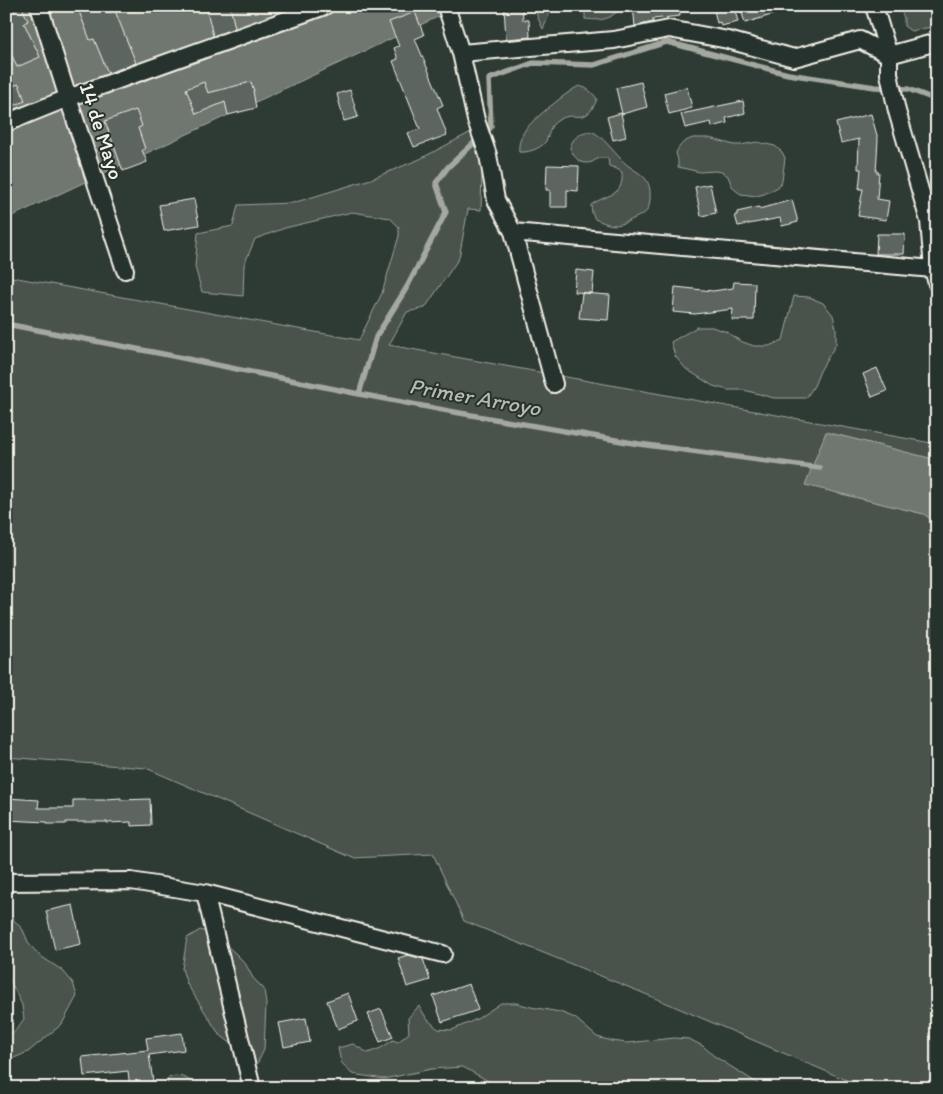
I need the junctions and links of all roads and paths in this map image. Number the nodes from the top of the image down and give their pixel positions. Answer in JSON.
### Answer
{"nodes":[{"id":1,"x":39,"y":6,"type":"edge"},
{"id":2,"x":325,"y":6,"type":"edge"},
{"id":3,"x":446,"y":6,"type":"edge"},
{"id":4,"x":874,"y":6,"type":"edge"},
{"id":5,"x":937,"y":42,"type":"edge"},
{"id":6,"x":461,"y":53,"type":"junction"},
{"id":7,"x":889,"y":55,"type":"junction"},
{"id":8,"x":68,"y":98,"type":"junction"},
{"id":9,"x":6,"y":123,"type":"edge"},
{"id":10,"x":513,"y":232,"type":"junction"},
{"id":11,"x":126,"y":270,"type":"dead end"},
{"id":12,"x":935,"y":277,"type":"edge"},
{"id":13,"x":554,"y":384,"type":"dead end"},
{"id":14,"x":6,"y":882,"type":"edge"},
{"id":15,"x":205,"y":893,"type":"junction"},
{"id":16,"x":443,"y":954,"type":"dead end"},
{"id":17,"x":252,"y":1088,"type":"edge"}],
"edges":[{"from":1,"to":8,"type":"street","name":"14 de Mayo"},
{"from":2,"to":8,"type":"street"},
{"from":3,"to":6,"type":"street"},
{"from":4,"to":7,"type":"street"},
{"from":5,"to":7,"type":"street"},
{"from":6,"to":7,"type":"street"},
{"from":6,"to":10,"type":"street"},
{"from":7,"to":12,"type":"street"},
{"from":8,"to":9,"type":"street"},
{"from":8,"to":11,"type":"street","name":"14 de Mayo"},
{"from":10,"to":12,"type":"street"},
{"from":10,"to":13,"type":"street"},
{"from":14,"to":15,"type":"street"},
{"from":15,"to":16,"type":"street"},
{"from":15,"to":17,"type":"street"}]}
